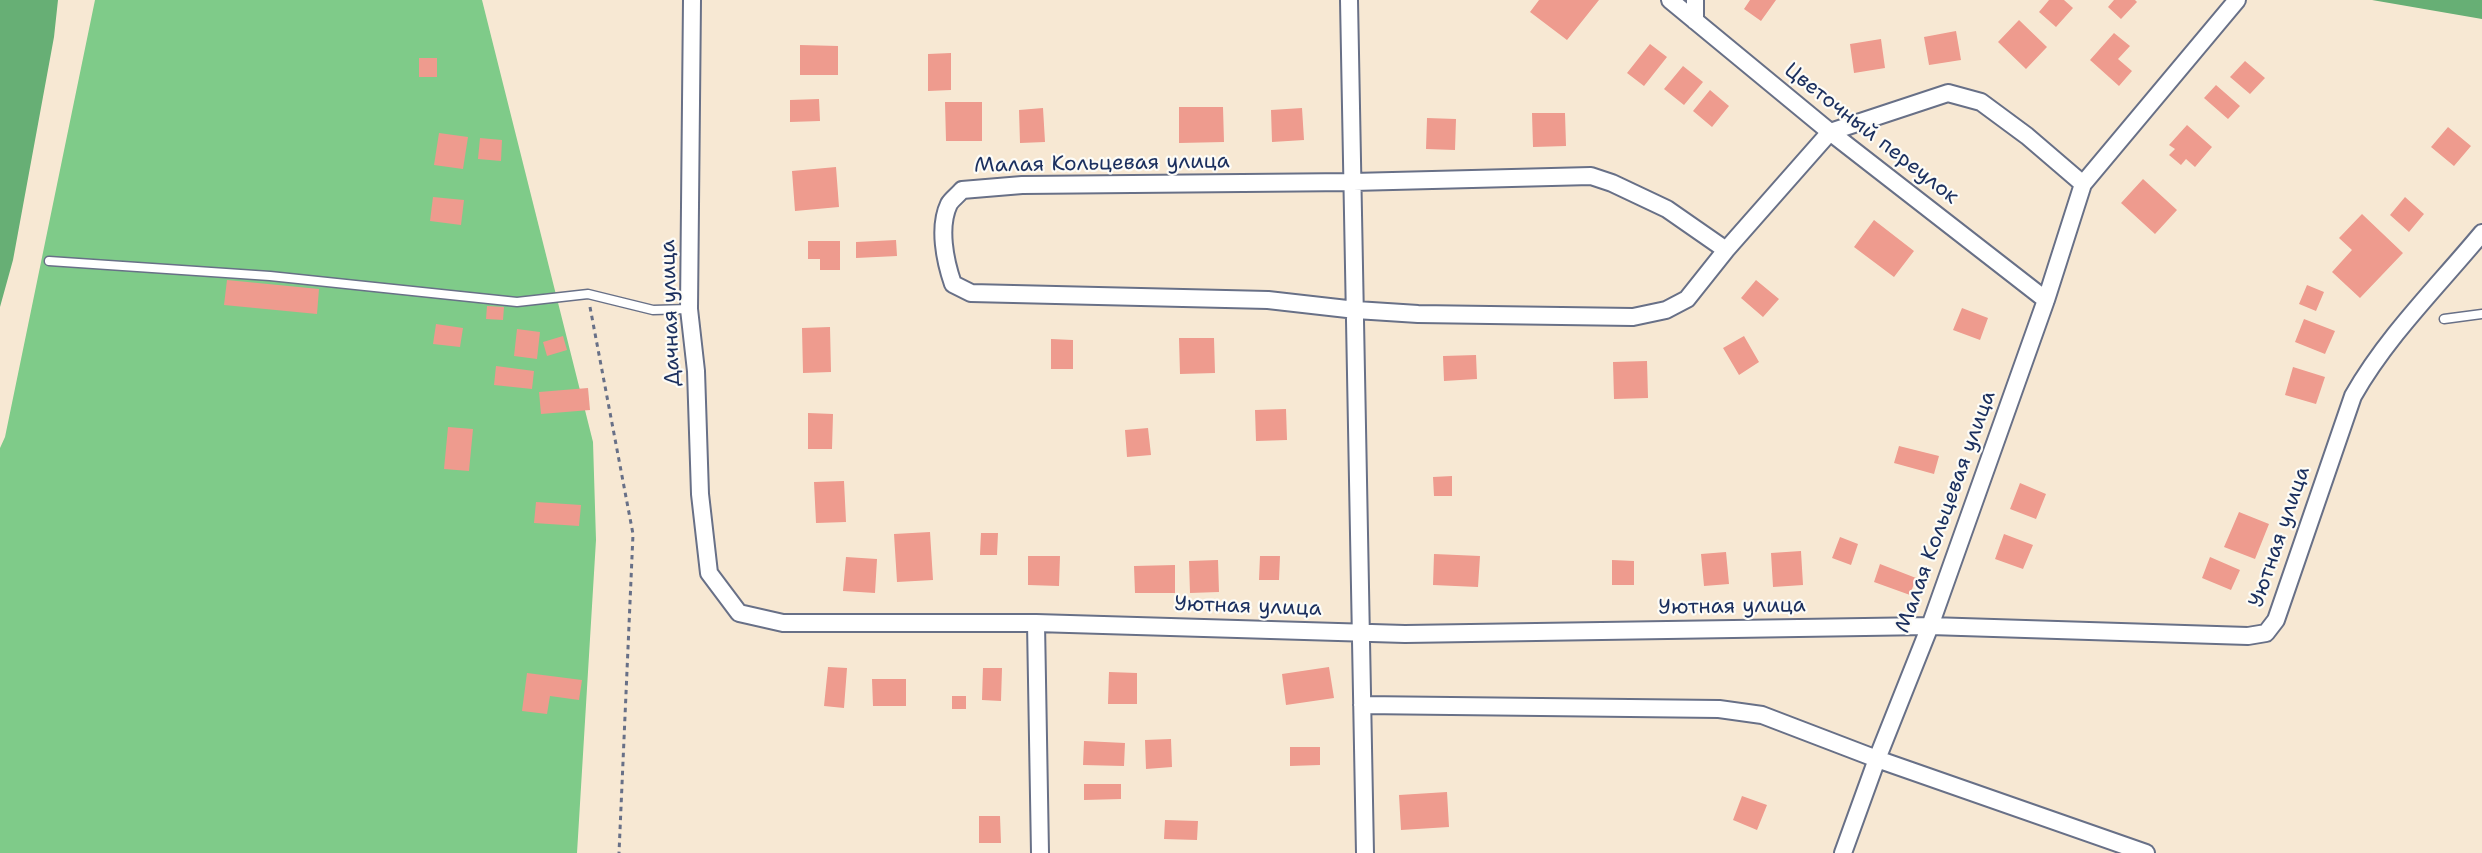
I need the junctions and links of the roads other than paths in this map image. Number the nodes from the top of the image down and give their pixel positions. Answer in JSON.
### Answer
{"nodes":[{"id":1,"x":692,"y":0,"type":"edge"},
{"id":2,"x":1349,"y":0,"type":"edge"},
{"id":3,"x":1670,"y":0,"type":"edge"},
{"id":4,"x":1695,"y":0,"type":"edge"},
{"id":5,"x":2237,"y":0,"type":"edge"},
{"id":6,"x":1695,"y":21,"type":"junction"},
{"id":7,"x":1830,"y":132,"type":"junction"},
{"id":8,"x":1353,"y":182,"type":"junction"},
{"id":9,"x":2083,"y":184,"type":"junction"},
{"id":10,"x":2482,"y":233,"type":"edge"},
{"id":11,"x":1726,"y":250,"type":"junction"},
{"id":12,"x":49,"y":261,"type":"dead end"},
{"id":13,"x":2046,"y":300,"type":"junction"},
{"id":14,"x":690,"y":309,"type":"junction"},
{"id":15,"x":1356,"y":310,"type":"junction"},
{"id":16,"x":2482,"y":314,"type":"edge"},
{"id":17,"x":2444,"y":319,"type":"dead end"},
{"id":18,"x":739,"y":613,"type":"joint"},
{"id":19,"x":1036,"y":623,"type":"junction"},
{"id":20,"x":1930,"y":626,"type":"junction"},
{"id":21,"x":1360,"y":632,"type":"junction"},
{"id":22,"x":1362,"y":705,"type":"junction"},
{"id":23,"x":1876,"y":759,"type":"junction"},
{"id":24,"x":1040,"y":853,"type":"edge"},
{"id":25,"x":1365,"y":853,"type":"edge"},
{"id":26,"x":1843,"y":853,"type":"edge"},
{"id":27,"x":2146,"y":853,"type":"edge"}],
"edges":[{"from":1,"to":14,"type":"street","name":"Дачная улица"},
{"from":2,"to":8,"type":"street"},
{"from":3,"to":6,"type":"street","name":"Цветочный переулок"},
{"from":4,"to":6,"type":"street"},
{"from":5,"to":9,"type":"street","name":"Малая Кольцевая улица"},
{"from":6,"to":7,"type":"street","name":"Цветочный переулок"},
{"from":7,"to":9,"type":"street"},
{"from":7,"to":11,"type":"street","name":"Малая Кольцевая улица"},
{"from":7,"to":13,"type":"street","name":"Цветочный переулок"},
{"from":8,"to":11,"type":"street","name":"Малая Кольцевая улица"},
{"from":8,"to":15,"type":"street"},
{"from":8,"to":15,"type":"street","name":"Малая Кольцевая улица"},
{"from":9,"to":13,"type":"street","name":"Малая Кольцевая улица"},
{"from":10,"to":20,"type":"street","name":"Уютная улица"},
{"from":11,"to":15,"type":"street","name":"Малая Кольцевая улица"},
{"from":12,"to":14,"type":"lane"},
{"from":13,"to":20,"type":"street","name":"Малая Кольцевая улица"},
{"from":14,"to":18,"type":"street","name":"Дачная улица"},
{"from":15,"to":21,"type":"street"},
{"from":16,"to":17,"type":"lane"},
{"from":18,"to":19,"type":"street","name":"Уютная улица"},
{"from":19,"to":21,"type":"street","name":"Уютная улица"},
{"from":19,"to":24,"type":"street"},
{"from":20,"to":21,"type":"street","name":"Уютная улица"},
{"from":20,"to":23,"type":"street","name":"Малая Кольцевая улица"},
{"from":21,"to":22,"type":"street"},
{"from":22,"to":23,"type":"street"},
{"from":22,"to":25,"type":"street"},
{"from":23,"to":26,"type":"street","name":"Малая Кольцевая улица"},
{"from":23,"to":27,"type":"street"}]}
